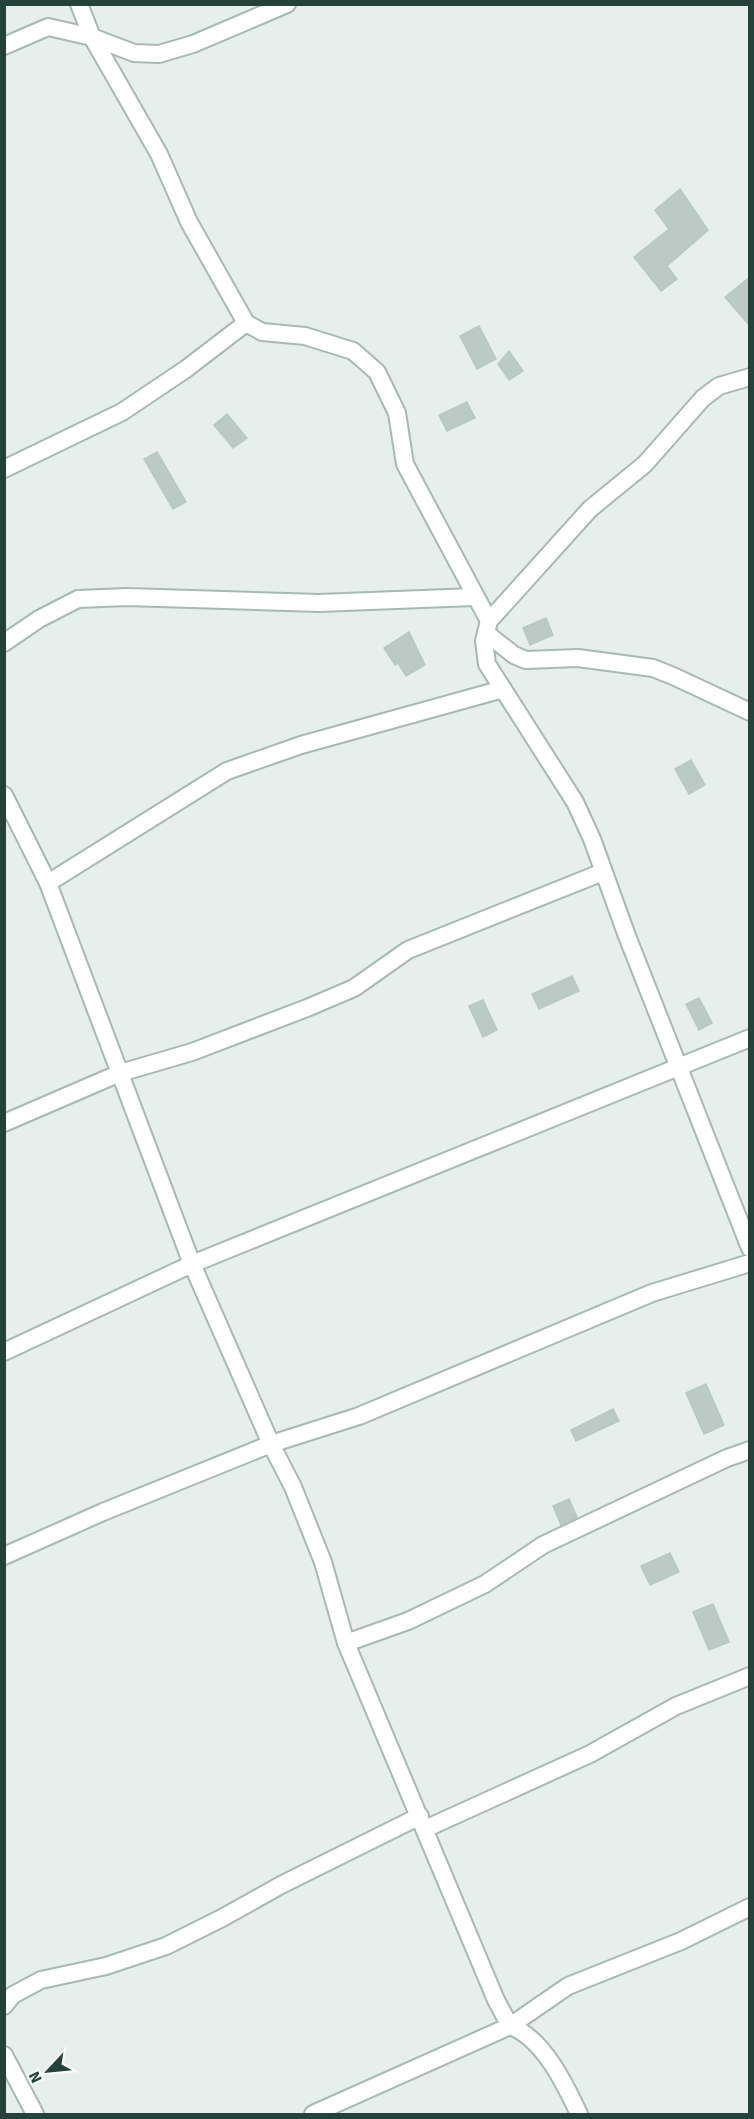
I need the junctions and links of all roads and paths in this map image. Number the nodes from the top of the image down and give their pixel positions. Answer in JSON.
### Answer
{"nodes":[{"id":1,"x":80,"y":4,"type":"edge"},
{"id":2,"x":287,"y":4,"type":"edge"},
{"id":3,"x":92,"y":38,"type":"junction"},
{"id":4,"x":4,"y":46,"type":"edge"},
{"id":5,"x":246,"y":323,"type":"junction"},
{"id":6,"x":750,"y":377,"type":"edge"},
{"id":7,"x":4,"y":470,"type":"edge"},
{"id":8,"x":474,"y":597,"type":"junction"},
{"id":9,"x":487,"y":627,"type":"junction"},
{"id":10,"x":4,"y":643,"type":"edge"},
{"id":11,"x":503,"y":689,"type":"junction"},
{"id":12,"x":750,"y":712,"type":"edge"},
{"id":13,"x":6,"y":800,"type":"edge"},
{"id":14,"x":603,"y":872,"type":"junction"},
{"id":15,"x":48,"y":883,"type":"junction"},
{"id":16,"x":750,"y":1038,"type":"edge"},
{"id":17,"x":678,"y":1068,"type":"junction"},
{"id":18,"x":120,"y":1073,"type":"junction"},
{"id":19,"x":4,"y":1123,"type":"edge"},
{"id":20,"x":750,"y":1248,"type":"edge"},
{"id":21,"x":750,"y":1263,"type":"edge"},
{"id":22,"x":192,"y":1264,"type":"junction"},
{"id":23,"x":4,"y":1352,"type":"edge"},
{"id":24,"x":272,"y":1444,"type":"junction"},
{"id":25,"x":750,"y":1450,"type":"edge"},
{"id":26,"x":4,"y":1556,"type":"edge"},
{"id":27,"x":346,"y":1643,"type":"junction"},
{"id":28,"x":750,"y":1676,"type":"edge"},
{"id":29,"x":423,"y":1822,"type":"junction"},
{"id":30,"x":750,"y":1907,"type":"edge"},
{"id":31,"x":4,"y":2006,"type":"edge"},
{"id":32,"x":510,"y":2026,"type":"junction"},
{"id":33,"x":4,"y":2055,"type":"edge"},
{"id":34,"x":35,"y":2115,"type":"edge"},
{"id":35,"x":313,"y":2115,"type":"edge"},
{"id":36,"x":579,"y":2115,"type":"edge"}],
"edges":[{"from":1,"to":3,"type":"street"},
{"from":2,"to":3,"type":"street"},
{"from":3,"to":4,"type":"street"},
{"from":3,"to":5,"type":"street"},
{"from":5,"to":7,"type":"street"},
{"from":5,"to":8,"type":"street"},
{"from":6,"to":9,"type":"street"},
{"from":8,"to":9,"type":"street"},
{"from":8,"to":10,"type":"street"},
{"from":9,"to":11,"type":"street"},
{"from":9,"to":12,"type":"street"},
{"from":11,"to":14,"type":"street"},
{"from":11,"to":15,"type":"street"},
{"from":13,"to":15,"type":"street"},
{"from":14,"to":17,"type":"street"},
{"from":14,"to":18,"type":"street"},
{"from":15,"to":18,"type":"street"},
{"from":16,"to":17,"type":"street"},
{"from":17,"to":20,"type":"street"},
{"from":17,"to":22,"type":"street"},
{"from":18,"to":19,"type":"street"},
{"from":18,"to":22,"type":"street"},
{"from":21,"to":24,"type":"street"},
{"from":22,"to":23,"type":"street"},
{"from":22,"to":24,"type":"street"},
{"from":24,"to":26,"type":"street"},
{"from":24,"to":27,"type":"street"},
{"from":25,"to":27,"type":"street"},
{"from":27,"to":29,"type":"street"},
{"from":28,"to":29,"type":"street"},
{"from":29,"to":31,"type":"street"},
{"from":29,"to":32,"type":"street"},
{"from":30,"to":32,"type":"street"},
{"from":32,"to":35,"type":"street"},
{"from":32,"to":36,"type":"street"},
{"from":33,"to":34,"type":"street"}]}
